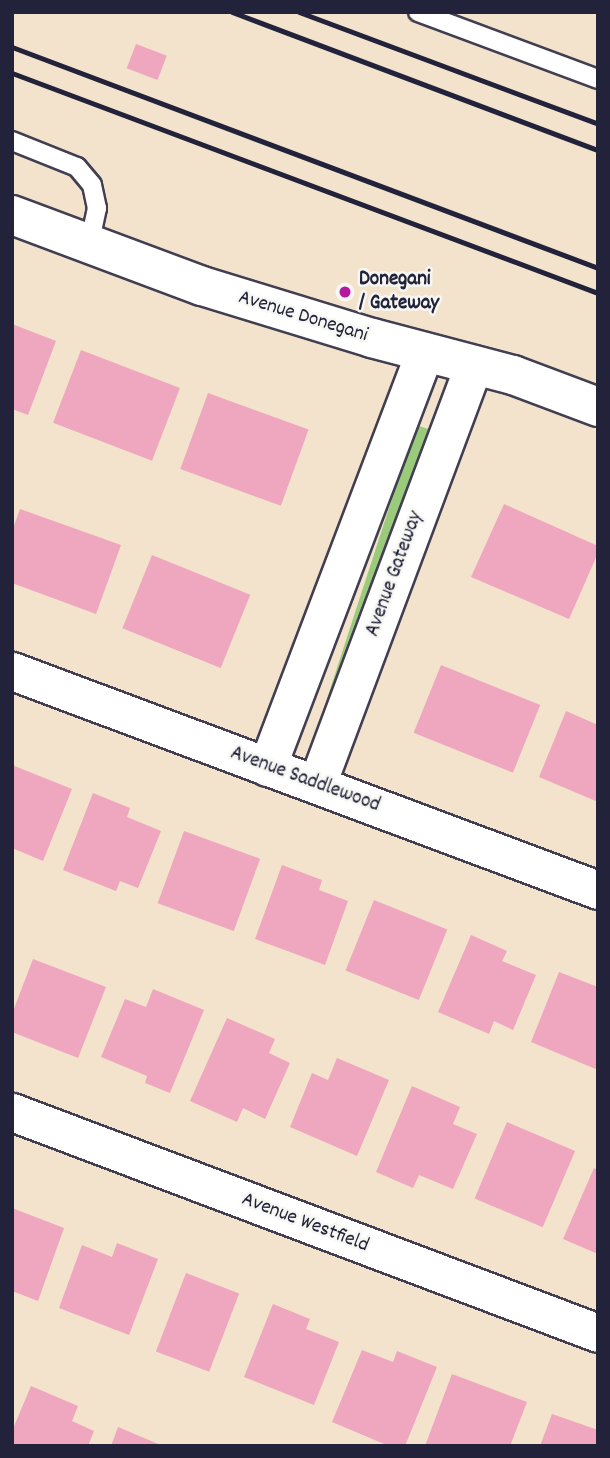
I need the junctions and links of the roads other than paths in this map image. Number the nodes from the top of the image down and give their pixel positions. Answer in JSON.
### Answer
{"nodes":[{"id":1,"x":418,"y":12,"type":"edge"},
{"id":2,"x":598,"y":79,"type":"edge"},
{"id":3,"x":12,"y":141,"type":"edge"},
{"id":4,"x":12,"y":215,"type":"edge"},
{"id":5,"x":89,"y":244,"type":"junction"},
{"id":6,"x":425,"y":352,"type":"junction"},
{"id":7,"x":474,"y":364,"type":"junction"},
{"id":8,"x":598,"y":407,"type":"edge"},
{"id":9,"x":12,"y":671,"type":"edge"},
{"id":10,"x":267,"y":767,"type":"junction"},
{"id":11,"x":317,"y":784,"type":"junction"},
{"id":12,"x":598,"y":890,"type":"edge"},
{"id":13,"x":12,"y":1112,"type":"edge"},
{"id":14,"x":598,"y":1333,"type":"edge"}],
"edges":[{"from":1,"to":2,"type":"lane"},
{"from":3,"to":5,"type":"lane"},
{"from":4,"to":5,"type":"street","name":"Avenue Donegani"},
{"from":5,"to":6,"type":"street","name":"Avenue Donegani"},
{"from":6,"to":7,"type":"street","name":"Avenue Donegani"},
{"from":6,"to":10,"type":"street"},
{"from":7,"to":8,"type":"street","name":"Avenue Donegani"},
{"from":7,"to":11,"type":"street","name":"Avenue Gateway"},
{"from":9,"to":10,"type":"street","name":"Avenue Saddlewood"},
{"from":10,"to":11,"type":"street","name":"Avenue Saddlewood"},
{"from":11,"to":12,"type":"street","name":"Avenue Saddlewood"},
{"from":13,"to":14,"type":"street","name":"Avenue Westfield"}]}
